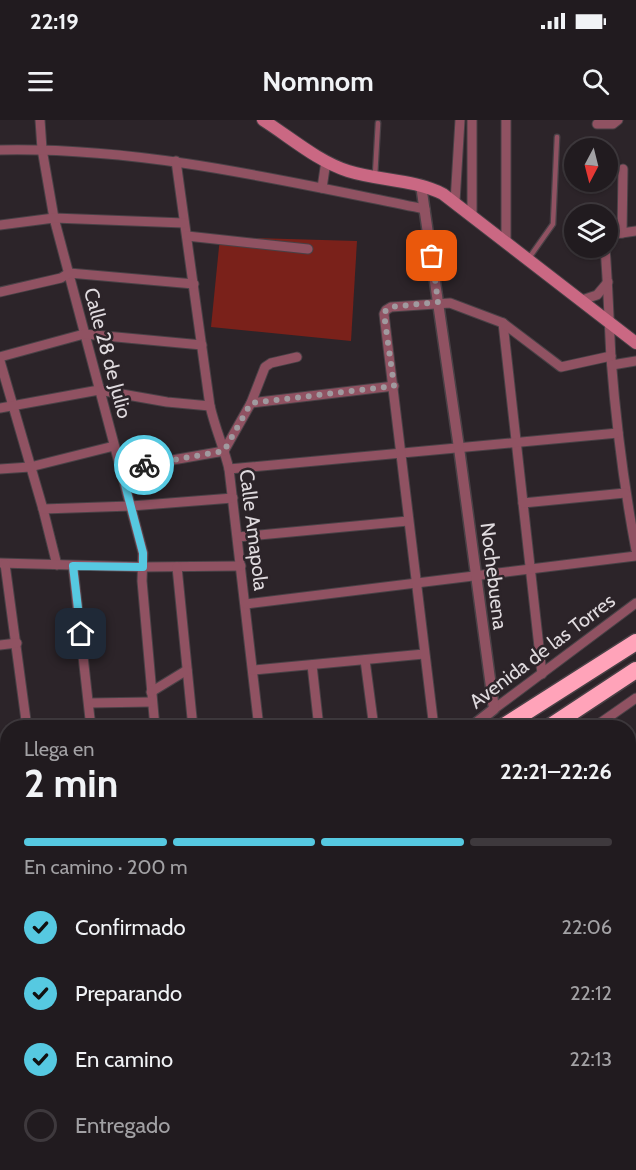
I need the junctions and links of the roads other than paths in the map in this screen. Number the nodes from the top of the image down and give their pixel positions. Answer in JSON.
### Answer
{"nodes":[{"id":1,"x":40,"y":120,"type":"edge"},
{"id":2,"x":263,"y":120,"type":"edge"},
{"id":3,"x":460,"y":120,"type":"edge"},
{"id":4,"x":472,"y":120,"type":"edge"},
{"id":5,"x":506,"y":120,"type":"edge"},
{"id":6,"x":618,"y":120,"type":"edge"},
{"id":7,"x":378,"y":123,"type":"dead end"},
{"id":8,"x":597,"y":124,"type":"dead end"},
{"id":9,"x":557,"y":136,"type":"dead end"},
{"id":10,"x":42,"y":149,"type":"junction"},
{"id":11,"x":0,"y":150,"type":"edge"},
{"id":12,"x":176,"y":161,"type":"junction"},
{"id":13,"x":326,"y":161,"type":"junction"},
{"id":14,"x":623,"y":169,"type":"dead end"},
{"id":15,"x":375,"y":176,"type":"junction"},
{"id":16,"x":421,"y":185,"type":"junction"},
{"id":17,"x":322,"y":188,"type":"junction"},
{"id":18,"x":455,"y":202,"type":"junction"},
{"id":19,"x":425,"y":209,"type":"junction"},
{"id":20,"x":472,"y":215,"type":"junction"},
{"id":21,"x":54,"y":218,"type":"junction"},
{"id":22,"x":184,"y":223,"type":"junction"},
{"id":23,"x":0,"y":225,"type":"edge"},
{"id":24,"x":636,"y":231,"type":"edge"},
{"id":25,"x":622,"y":233,"type":"junction"},
{"id":26,"x":618,"y":234,"type":"edge"},
{"id":27,"x":187,"y":236,"type":"junction"},
{"id":28,"x":506,"y":241,"type":"junction"},
{"id":29,"x":308,"y":249,"type":"dead end"},
{"id":30,"x":606,"y":258,"type":"edge"},
{"id":31,"x":529,"y":259,"type":"junction"},
{"id":32,"x":69,"y":273,"type":"junction"},
{"id":33,"x":608,"y":282,"type":"junction"},
{"id":34,"x":194,"y":284,"type":"junction"},
{"id":35,"x":0,"y":292,"type":"edge"},
{"id":36,"x":582,"y":300,"type":"junction"},
{"id":37,"x":438,"y":302,"type":"junction"},
{"id":38,"x":502,"y":323,"type":"junction"},
{"id":39,"x":610,"y":323,"type":"junction"},
{"id":40,"x":84,"y":334,"type":"junction"},
{"id":41,"x":636,"y":343,"type":"edge"},
{"id":42,"x":202,"y":345,"type":"junction"},
{"id":43,"x":297,"y":357,"type":"dead end"},
{"id":44,"x":0,"y":359,"type":"edge"},
{"id":45,"x":611,"y":360,"type":"junction"},
{"id":46,"x":636,"y":361,"type":"edge"},
{"id":47,"x":394,"y":386,"type":"junction"},
{"id":48,"x":99,"y":390,"type":"junction"},
{"id":49,"x":251,"y":403,"type":"junction"},
{"id":50,"x":210,"y":406,"type":"junction"},
{"id":51,"x":13,"y":407,"type":"junction"},
{"id":52,"x":0,"y":408,"type":"edge"},
{"id":53,"x":618,"y":433,"type":"junction"},
{"id":54,"x":516,"y":442,"type":"junction"},
{"id":55,"x":114,"y":446,"type":"junction"},
{"id":56,"x":459,"y":448,"type":"junction"},
{"id":57,"x":224,"y":451,"type":"junction"},
{"id":58,"x":400,"y":453,"type":"junction"},
{"id":59,"x":30,"y":466,"type":"junction"},
{"id":60,"x":0,"y":469,"type":"edge"},
{"id":61,"x":121,"y":469,"type":"junction"},
{"id":62,"x":229,"y":469,"type":"junction"},
{"id":63,"x":626,"y":493,"type":"junction"},
{"id":64,"x":233,"y":498,"type":"junction"},
{"id":65,"x":522,"y":503,"type":"junction"},
{"id":66,"x":131,"y":506,"type":"junction"},
{"id":67,"x":43,"y":509,"type":"junction"},
{"id":68,"x":408,"y":521,"type":"junction"},
{"id":69,"x":238,"y":537,"type":"junction"},
{"id":70,"x":636,"y":550,"type":"edge"},
{"id":71,"x":636,"y":556,"type":"edge"},
{"id":72,"x":3,"y":563,"type":"edge"},
{"id":73,"x":57,"y":565,"type":"junction"},
{"id":74,"x":73,"y":566,"type":"junction"},
{"id":75,"x":241,"y":566,"type":"junction"},
{"id":76,"x":143,"y":567,"type":"junction"},
{"id":77,"x":177,"y":567,"type":"junction"},
{"id":78,"x":529,"y":570,"type":"junction"},
{"id":79,"x":475,"y":577,"type":"junction"},
{"id":80,"x":415,"y":584,"type":"junction"},
{"id":81,"x":636,"y":603,"type":"edge"},
{"id":82,"x":246,"y":604,"type":"junction"},
{"id":83,"x":636,"y":642,"type":"edge"},
{"id":84,"x":17,"y":643,"type":"junction"},
{"id":85,"x":0,"y":645,"type":"edge"},
{"id":86,"x":424,"y":654,"type":"junction"},
{"id":87,"x":365,"y":660,"type":"junction"},
{"id":88,"x":312,"y":665,"type":"junction"},
{"id":89,"x":187,"y":670,"type":"junction"},
{"id":90,"x":253,"y":670,"type":"junction"},
{"id":91,"x":636,"y":670,"type":"edge"},
{"id":92,"x":542,"y":674,"type":"junction"},
{"id":93,"x":152,"y":697,"type":"junction"},
{"id":94,"x":636,"y":698,"type":"edge"},
{"id":95,"x":89,"y":703,"type":"junction"},
{"id":96,"x":494,"y":709,"type":"junction"},
{"id":97,"x":26,"y":720,"type":"edge"},
{"id":98,"x":90,"y":720,"type":"edge"},
{"id":99,"x":154,"y":720,"type":"edge"},
{"id":100,"x":192,"y":720,"type":"edge"},
{"id":101,"x":259,"y":720,"type":"edge"},
{"id":102,"x":318,"y":720,"type":"edge"},
{"id":103,"x":373,"y":720,"type":"edge"},
{"id":104,"x":433,"y":720,"type":"edge"},
{"id":105,"x":480,"y":720,"type":"edge"},
{"id":106,"x":514,"y":720,"type":"edge"},
{"id":107,"x":560,"y":720,"type":"edge"},
{"id":108,"x":610,"y":720,"type":"edge"}],
"edges":[{"from":1,"to":10,"type":"street","name":"Calle 28 de Julio"},
{"from":2,"to":13,"type":"main road"},
{"from":3,"to":18,"type":"street"},
{"from":4,"to":20,"type":"street"},
{"from":5,"to":28,"type":"street"},
{"from":6,"to":8,"type":"street"},
{"from":7,"to":15,"type":"lane"},
{"from":9,"to":31,"type":"lane"},
{"from":10,"to":11,"type":"street"},
{"from":10,"to":12,"type":"street"},
{"from":10,"to":21,"type":"street","name":"Calle 28 de Julio"},
{"from":12,"to":17,"type":"street"},
{"from":12,"to":22,"type":"street","name":"Calle Amapola"},
{"from":13,"to":15,"type":"main road"},
{"from":13,"to":17,"type":"street"},
{"from":14,"to":25,"type":"street"},
{"from":15,"to":16,"type":"main road"},
{"from":16,"to":18,"type":"main road"},
{"from":16,"to":19,"type":"street","name":"Nochebuena"},
{"from":17,"to":19,"type":"street"},
{"from":18,"to":20,"type":"main road"},
{"from":19,"to":37,"type":"street","name":"Nochebuena"},
{"from":20,"to":28,"type":"main road"},
{"from":21,"to":22,"type":"street"},
{"from":21,"to":23,"type":"street"},
{"from":21,"to":32,"type":"street","name":"Calle 28 de Julio"},
{"from":22,"to":27,"type":"street","name":"Calle Amapola"},
{"from":24,"to":25,"type":"street"},
{"from":25,"to":26,"type":"street"},
{"from":27,"to":29,"type":"street"},
{"from":27,"to":34,"type":"street","name":"Calle Amapola"},
{"from":28,"to":31,"type":"main road"},
{"from":30,"to":33,"type":"street"},
{"from":31,"to":36,"type":"main road"},
{"from":32,"to":34,"type":"street"},
{"from":32,"to":35,"type":"street"},
{"from":32,"to":40,"type":"street","name":"Calle 28 de Julio"},
{"from":33,"to":36,"type":"street"},
{"from":33,"to":39,"type":"street"},
{"from":34,"to":42,"type":"street","name":"Calle Amapola"},
{"from":36,"to":39,"type":"main road"},
{"from":37,"to":38,"type":"street"},
{"from":37,"to":47,"type":"street"},
{"from":37,"to":56,"type":"street","name":"Nochebuena"},
{"from":38,"to":45,"type":"street"},
{"from":38,"to":54,"type":"street"},
{"from":39,"to":41,"type":"main road"},
{"from":39,"to":45,"type":"street"},
{"from":40,"to":42,"type":"street"},
{"from":40,"to":44,"type":"street"},
{"from":40,"to":48,"type":"street","name":"Calle 28 de Julio"},
{"from":42,"to":50,"type":"street","name":"Calle Amapola"},
{"from":43,"to":49,"type":"street"},
{"from":44,"to":51,"type":"street"},
{"from":45,"to":46,"type":"street"},
{"from":45,"to":53,"type":"street"},
{"from":47,"to":49,"type":"street"},
{"from":47,"to":58,"type":"street"},
{"from":48,"to":50,"type":"street"},
{"from":48,"to":51,"type":"street"},
{"from":48,"to":55,"type":"street","name":"Calle 28 de Julio"},
{"from":49,"to":57,"type":"street"},
{"from":50,"to":57,"type":"street","name":"Calle Amapola"},
{"from":51,"to":52,"type":"street"},
{"from":51,"to":59,"type":"street"},
{"from":53,"to":54,"type":"street"},
{"from":53,"to":63,"type":"street"},
{"from":54,"to":56,"type":"street"},
{"from":54,"to":65,"type":"street"},
{"from":55,"to":59,"type":"street"},
{"from":55,"to":61,"type":"street","name":"Calle 28 de Julio"},
{"from":56,"to":58,"type":"street"},
{"from":56,"to":79,"type":"street","name":"Nochebuena"},
{"from":57,"to":61,"type":"street"},
{"from":57,"to":62,"type":"street","name":"Calle Amapola"},
{"from":58,"to":62,"type":"street"},
{"from":58,"to":68,"type":"street"},
{"from":59,"to":60,"type":"street"},
{"from":59,"to":67,"type":"street"},
{"from":61,"to":66,"type":"street","name":"Calle 28 de Julio"},
{"from":62,"to":64,"type":"street","name":"Calle Amapola"},
{"from":63,"to":65,"type":"street"},
{"from":63,"to":70,"type":"street"},
{"from":64,"to":66,"type":"street"},
{"from":64,"to":69,"type":"street","name":"Calle Amapola"},
{"from":65,"to":78,"type":"street"},
{"from":66,"to":67,"type":"street"},
{"from":66,"to":76,"type":"street","name":"Calle 28 de Julio"},
{"from":67,"to":73,"type":"street"},
{"from":68,"to":69,"type":"street"},
{"from":68,"to":80,"type":"street"},
{"from":69,"to":75,"type":"street","name":"Calle Amapola"},
{"from":71,"to":78,"type":"street"},
{"from":72,"to":73,"type":"street"},
{"from":72,"to":84,"type":"street"},
{"from":73,"to":74,"type":"street"},
{"from":74,"to":76,"type":"street"},
{"from":74,"to":95,"type":"street"},
{"from":75,"to":77,"type":"street"},
{"from":75,"to":82,"type":"street","name":"Calle Amapola"},
{"from":76,"to":77,"type":"street"},
{"from":76,"to":93,"type":"street","name":"Calle 28 de Julio"},
{"from":77,"to":89,"type":"street"},
{"from":78,"to":79,"type":"street"},
{"from":78,"to":92,"type":"street"},
{"from":79,"to":80,"type":"street"},
{"from":79,"to":96,"type":"street","name":"Nochebuena"},
{"from":80,"to":82,"type":"street"},
{"from":80,"to":86,"type":"street"},
{"from":81,"to":92,"type":"street","name":"Avenida de las Torres"},
{"from":82,"to":90,"type":"street","name":"Calle Amapola"},
{"from":83,"to":106,"type":"highway"},
{"from":84,"to":85,"type":"street"},
{"from":84,"to":97,"type":"street"},
{"from":86,"to":87,"type":"street"},
{"from":86,"to":104,"type":"street"},
{"from":87,"to":88,"type":"street"},
{"from":87,"to":103,"type":"street"},
{"from":88,"to":90,"type":"street"},
{"from":88,"to":102,"type":"street"},
{"from":89,"to":93,"type":"street"},
{"from":89,"to":100,"type":"street"},
{"from":90,"to":101,"type":"street","name":"Calle Amapola"},
{"from":91,"to":107,"type":"highway"},
{"from":92,"to":96,"type":"street","name":"Avenida de las Torres"},
{"from":93,"to":95,"type":"street"},
{"from":93,"to":99,"type":"street","name":"Calle 28 de Julio"},
{"from":94,"to":108,"type":"street"},
{"from":95,"to":98,"type":"street"},
{"from":96,"to":105,"type":"street","name":"Avenida de las Torres"}]}
